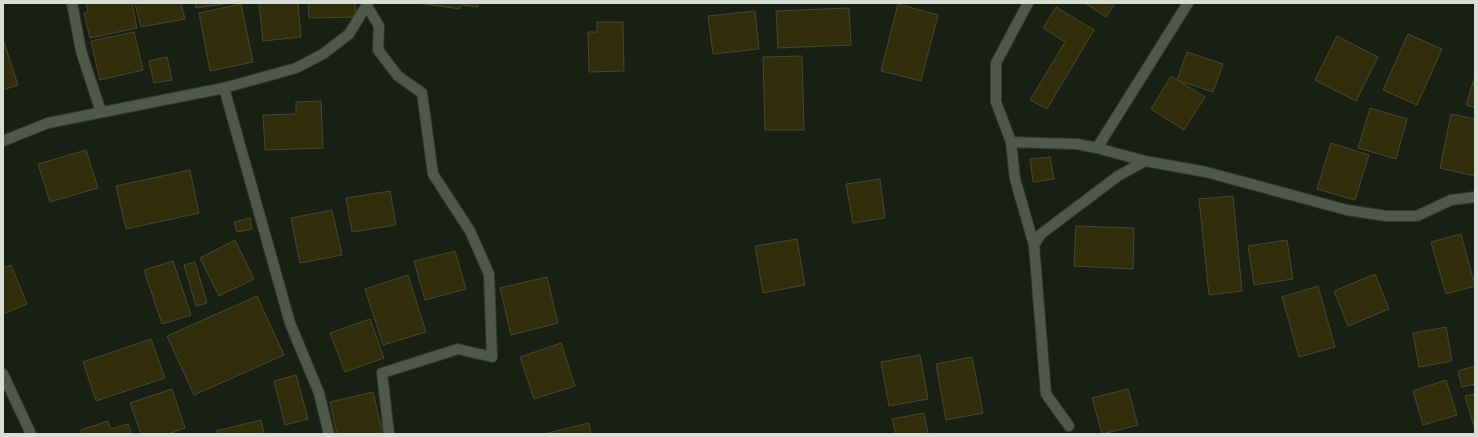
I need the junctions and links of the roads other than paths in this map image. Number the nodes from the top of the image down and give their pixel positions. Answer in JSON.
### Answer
{"nodes":[{"id":1,"x":72,"y":3,"type":"edge"},
{"id":2,"x":1028,"y":3,"type":"edge"},
{"id":3,"x":1188,"y":3,"type":"edge"},
{"id":4,"x":367,"y":4,"type":"edge"},
{"id":5,"x":224,"y":88,"type":"junction"},
{"id":6,"x":101,"y":112,"type":"junction"},
{"id":7,"x":3,"y":141,"type":"edge"},
{"id":8,"x":1012,"y":142,"type":"junction"},
{"id":9,"x":1097,"y":148,"type":"junction"},
{"id":10,"x":1145,"y":161,"type":"junction"},
{"id":11,"x":1475,"y":197,"type":"edge"},
{"id":12,"x":1034,"y":245,"type":"junction"},
{"id":13,"x":3,"y":374,"type":"edge"},
{"id":14,"x":1069,"y":426,"type":"dead end"},
{"id":15,"x":31,"y":434,"type":"edge"},
{"id":16,"x":329,"y":434,"type":"edge"},
{"id":17,"x":389,"y":434,"type":"edge"}],
"edges":[{"from":1,"to":6,"type":"street"},
{"from":2,"to":8,"type":"street"},
{"from":3,"to":9,"type":"street"},
{"from":4,"to":5,"type":"street"},
{"from":4,"to":17,"type":"street"},
{"from":5,"to":6,"type":"street"},
{"from":5,"to":16,"type":"street"},
{"from":6,"to":7,"type":"street"},
{"from":8,"to":9,"type":"street"},
{"from":8,"to":12,"type":"street"},
{"from":9,"to":10,"type":"street"},
{"from":10,"to":11,"type":"street"},
{"from":10,"to":12,"type":"street"},
{"from":12,"to":14,"type":"street"},
{"from":13,"to":15,"type":"street"}]}
